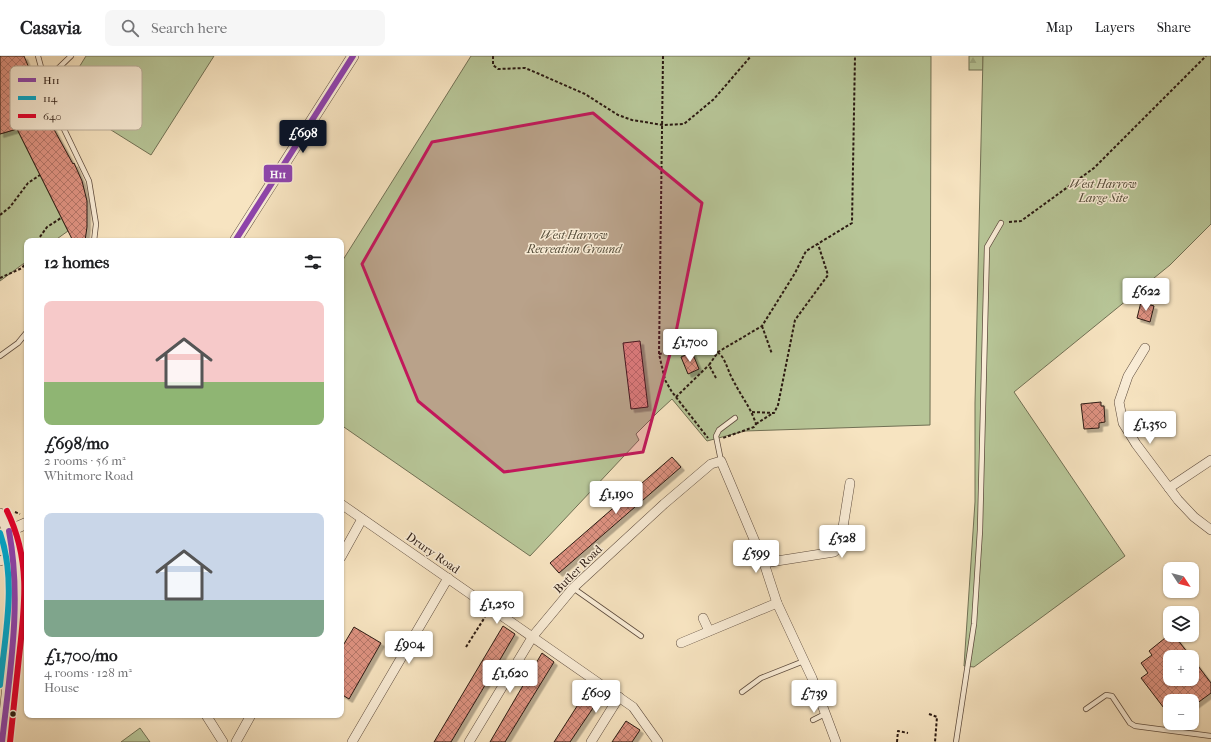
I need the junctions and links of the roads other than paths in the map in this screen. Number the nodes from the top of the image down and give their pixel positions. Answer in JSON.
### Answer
{"nodes":[{"id":1,"x":38,"y":56,"type":"edge"},
{"id":2,"x":71,"y":56,"type":"edge"},
{"id":3,"x":353,"y":56,"type":"edge"},
{"id":4,"x":41,"y":66,"type":"edge"},
{"id":5,"x":61,"y":66,"type":"edge"},
{"id":6,"x":64,"y":130,"type":"edge"},
{"id":7,"x":1001,"y":223,"type":"road end"},
{"id":8,"x":94,"y":238,"type":"edge"},
{"id":9,"x":237,"y":238,"type":"edge"},
{"id":10,"x":24,"y":336,"type":"edge"},
{"id":11,"x":1144,"y":348,"type":"dead end"},
{"id":12,"x":0,"y":356,"type":"edge"},
{"id":13,"x":735,"y":418,"type":"dead end"},
{"id":14,"x":1211,"y":460,"type":"edge"},
{"id":15,"x":721,"y":461,"type":"junction"},
{"id":16,"x":850,"y":483,"type":"dead end"},
{"id":17,"x":1169,"y":488,"type":"junction"},
{"id":18,"x":344,"y":506,"type":"edge"},
{"id":19,"x":0,"y":514,"type":"edge"},
{"id":20,"x":23,"y":518,"type":"edge"},
{"id":21,"x":362,"y":519,"type":"junction"},
{"id":22,"x":1211,"y":530,"type":"edge"},
{"id":23,"x":9,"y":531,"type":"junction"},
{"id":24,"x":344,"y":552,"type":"edge"},
{"id":25,"x":14,"y":555,"type":"junction"},
{"id":26,"x":0,"y":561,"type":"edge"},
{"id":27,"x":764,"y":563,"type":"junction"},
{"id":28,"x":448,"y":578,"type":"junction"},
{"id":29,"x":573,"y":588,"type":"junction"},
{"id":30,"x":777,"y":603,"type":"junction"},
{"id":31,"x":703,"y":618,"type":"dead end"},
{"id":32,"x":709,"y":631,"type":"junction"},
{"id":33,"x":533,"y":636,"type":"junction"},
{"id":34,"x":641,"y":636,"type":"dead end"},
{"id":35,"x":681,"y":642,"type":"dead end"},
{"id":36,"x":804,"y":661,"type":"junction"},
{"id":37,"x":742,"y":692,"type":"dead end"},
{"id":38,"x":619,"y":697,"type":"junction"},
{"id":39,"x":1086,"y":709,"type":"dead end"},
{"id":40,"x":825,"y":714,"type":"junction"},
{"id":41,"x":208,"y":718,"type":"edge"},
{"id":42,"x":249,"y":718,"type":"edge"},
{"id":43,"x":813,"y":720,"type":"dead end"},
{"id":44,"x":1211,"y":736,"type":"edge"},
{"id":45,"x":2,"y":742,"type":"edge"},
{"id":46,"x":223,"y":742,"type":"edge"},
{"id":47,"x":236,"y":742,"type":"edge"},
{"id":48,"x":352,"y":742,"type":"edge"},
{"id":49,"x":469,"y":742,"type":"edge"},
{"id":50,"x":591,"y":742,"type":"edge"},
{"id":51,"x":658,"y":742,"type":"edge"},
{"id":52,"x":836,"y":742,"type":"edge"},
{"id":53,"x":956,"y":742,"type":"edge"}],
"edges":[{"from":1,"to":4,"type":"lane"},
{"from":2,"to":5,"type":"lane"},
{"from":3,"to":9,"type":"street"},
{"from":6,"to":8,"type":"lane"},
{"from":7,"to":53,"type":"lane"},
{"from":10,"to":12,"type":"lane"},
{"from":11,"to":17,"type":"street"},
{"from":13,"to":15,"type":"lane"},
{"from":14,"to":17,"type":"street"},
{"from":15,"to":27,"type":"street"},
{"from":15,"to":29,"type":"street","name":"Butler Road"},
{"from":16,"to":27,"type":"street"},
{"from":17,"to":22,"type":"street"},
{"from":18,"to":21,"type":"street","name":"Drury Road"},
{"from":19,"to":23,"type":"street"},
{"from":20,"to":23,"type":"street"},
{"from":21,"to":24,"type":"street"},
{"from":21,"to":28,"type":"street","name":"Drury Road"},
{"from":23,"to":25,"type":"street"},
{"from":25,"to":26,"type":"street"},
{"from":25,"to":45,"type":"street"},
{"from":27,"to":30,"type":"street"},
{"from":28,"to":33,"type":"street","name":"Drury Road"},
{"from":28,"to":48,"type":"street"},
{"from":29,"to":33,"type":"street","name":"Butler Road"},
{"from":29,"to":34,"type":"lane"},
{"from":30,"to":32,"type":"street"},
{"from":30,"to":36,"type":"street"},
{"from":31,"to":32,"type":"street"},
{"from":32,"to":35,"type":"street"},
{"from":33,"to":38,"type":"street","name":"Drury Road"},
{"from":33,"to":49,"type":"street","name":"Butler Road"},
{"from":36,"to":37,"type":"lane"},
{"from":36,"to":40,"type":"street"},
{"from":38,"to":50,"type":"street"},
{"from":38,"to":51,"type":"street","name":"Drury Road"},
{"from":39,"to":44,"type":"lane"},
{"from":40,"to":43,"type":"lane"},
{"from":40,"to":52,"type":"street"},
{"from":41,"to":46,"type":"street"},
{"from":42,"to":47,"type":"street"}]}
